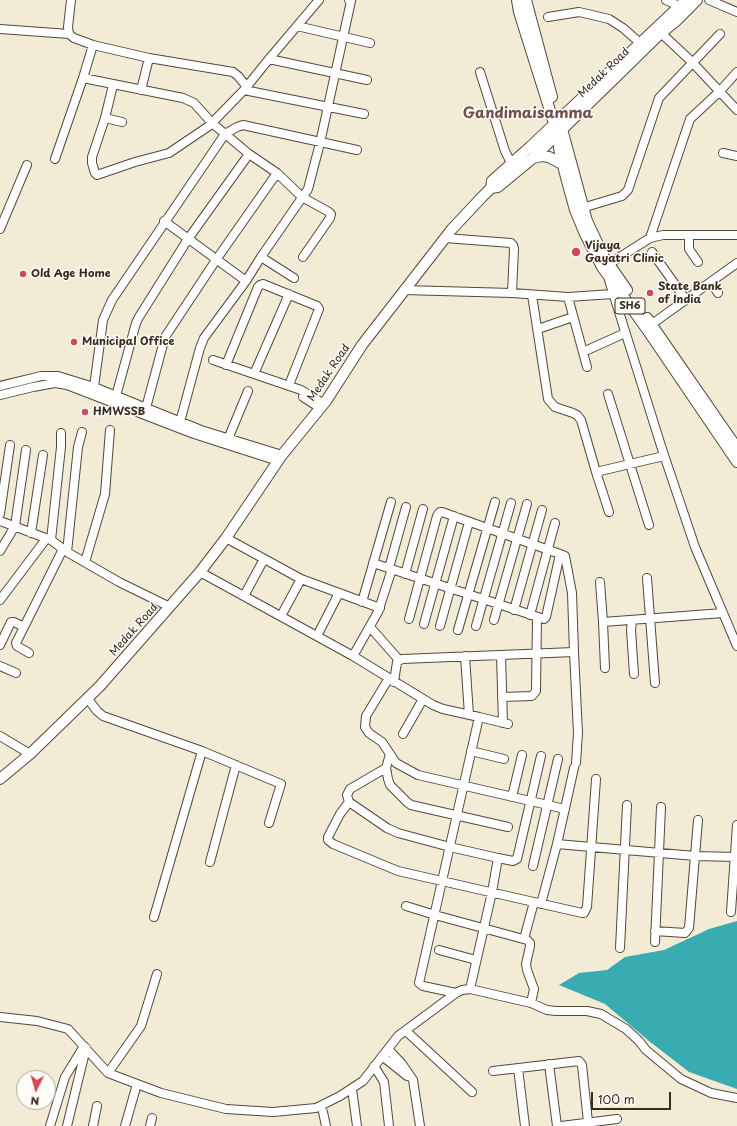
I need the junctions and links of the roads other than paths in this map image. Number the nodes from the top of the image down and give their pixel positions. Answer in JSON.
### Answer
{"nodes":[{"id":1,"x":71,"y":0,"type":"edge"},
{"id":2,"x":319,"y":0,"type":"edge"},
{"id":3,"x":352,"y":0,"type":"edge"},
{"id":4,"x":517,"y":0,"type":"edge"},
{"id":5,"x":526,"y":0,"type":"edge"},
{"id":6,"x":666,"y":0,"type":"edge"},
{"id":7,"x":709,"y":0,"type":"edge"},
{"id":8,"x":689,"y":2,"type":"edge"},
{"id":9,"x":737,"y":12,"type":"edge"},
{"id":10,"x":548,"y":17,"type":"dead end"},
{"id":11,"x":297,"y":26,"type":"junction"},
{"id":12,"x":0,"y":29,"type":"edge"},
{"id":13,"x":661,"y":33,"type":"junction"},
{"id":14,"x":69,"y":34,"type":"junction"},
{"id":15,"x":720,"y":34,"type":"dead end"},
{"id":16,"x":342,"y":37,"type":"junction"},
{"id":17,"x":370,"y":43,"type":"dead end"},
{"id":18,"x":640,"y":43,"type":"junction"},
{"id":19,"x":93,"y":45,"type":"junction"},
{"id":20,"x":149,"y":58,"type":"junction"},
{"id":21,"x":269,"y":58,"type":"junction"},
{"id":22,"x":692,"y":62,"type":"junction"},
{"id":23,"x":480,"y":72,"type":"dead end"},
{"id":24,"x":737,"y":72,"type":"edge"},
{"id":25,"x":335,"y":73,"type":"junction"},
{"id":26,"x":83,"y":78,"type":"junction"},
{"id":27,"x":367,"y":80,"type":"dead end"},
{"id":28,"x":113,"y":85,"type":"junction"},
{"id":29,"x":245,"y":88,"type":"junction"},
{"id":30,"x":141,"y":90,"type":"junction"},
{"id":31,"x":720,"y":91,"type":"junction"},
{"id":32,"x":328,"y":107,"type":"junction"},
{"id":33,"x":737,"y":110,"type":"edge"},
{"id":34,"x":364,"y":114,"type":"dead end"},
{"id":35,"x":105,"y":118,"type":"junction"},
{"id":36,"x":122,"y":122,"type":"dead end"},
{"id":37,"x":212,"y":124,"type":"junction"},
{"id":38,"x":558,"y":127,"type":"junction"},
{"id":39,"x":225,"y":134,"type":"junction"},
{"id":40,"x":320,"y":143,"type":"junction"},
{"id":41,"x":357,"y":150,"type":"dead end"},
{"id":42,"x":723,"y":153,"type":"dead end"},
{"id":43,"x":248,"y":154,"type":"junction"},
{"id":44,"x":737,"y":156,"type":"edge"},
{"id":45,"x":533,"y":158,"type":"junction"},
{"id":46,"x":55,"y":159,"type":"dead end"},
{"id":47,"x":512,"y":164,"type":"junction"},
{"id":48,"x":562,"y":164,"type":"junction"},
{"id":49,"x":27,"y":165,"type":"dead end"},
{"id":50,"x":277,"y":173,"type":"junction"},
{"id":51,"x":491,"y":188,"type":"junction"},
{"id":52,"x":302,"y":197,"type":"junction"},
{"id":53,"x":582,"y":208,"type":"junction"},
{"id":54,"x":164,"y":222,"type":"junction"},
{"id":55,"x":0,"y":229,"type":"edge"},
{"id":56,"x":737,"y":234,"type":"edge"},
{"id":57,"x":689,"y":235,"type":"junction"},
{"id":58,"x":445,"y":238,"type":"junction"},
{"id":59,"x":650,"y":238,"type":"junction"},
{"id":60,"x":188,"y":239,"type":"junction"},
{"id":61,"x":652,"y":252,"type":"dead end"},
{"id":62,"x":261,"y":256,"type":"junction"},
{"id":63,"x":303,"y":257,"type":"dead end"},
{"id":64,"x":216,"y":260,"type":"junction"},
{"id":65,"x":698,"y":262,"type":"dead end"},
{"id":66,"x":737,"y":263,"type":"edge"},
{"id":67,"x":608,"y":264,"type":"junction"},
{"id":68,"x":609,"y":277,"type":"junction"},
{"id":69,"x":294,"y":278,"type":"dead end"},
{"id":70,"x":246,"y":281,"type":"junction"},
{"id":71,"x":710,"y":282,"type":"junction"},
{"id":72,"x":404,"y":290,"type":"junction"},
{"id":73,"x":512,"y":293,"type":"junction"},
{"id":74,"x":718,"y":293,"type":"dead end"},
{"id":75,"x":289,"y":294,"type":"junction"},
{"id":76,"x":613,"y":294,"type":"junction"},
{"id":77,"x":532,"y":295,"type":"junction"},
{"id":78,"x":568,"y":297,"type":"junction"},
{"id":79,"x":686,"y":300,"type":"junction"},
{"id":80,"x":573,"y":317,"type":"junction"},
{"id":81,"x":652,"y":324,"type":"junction"},
{"id":82,"x":538,"y":329,"type":"junction"},
{"id":83,"x":625,"y":333,"type":"junction"},
{"id":84,"x":583,"y":352,"type":"junction"},
{"id":85,"x":213,"y":360,"type":"dead end"},
{"id":86,"x":226,"y":364,"type":"junction"},
{"id":87,"x":587,"y":367,"type":"dead end"},
{"id":88,"x":254,"y":374,"type":"junction"},
{"id":89,"x":49,"y":380,"type":"junction"},
{"id":90,"x":289,"y":385,"type":"junction"},
{"id":91,"x":0,"y":386,"type":"edge"},
{"id":92,"x":94,"y":388,"type":"junction"},
{"id":93,"x":248,"y":391,"type":"dead end"},
{"id":94,"x":608,"y":394,"type":"dead end"},
{"id":95,"x":0,"y":395,"type":"edge"},
{"id":96,"x":116,"y":396,"type":"junction"},
{"id":97,"x":322,"y":406,"type":"junction"},
{"id":98,"x":146,"y":408,"type":"junction"},
{"id":99,"x":180,"y":422,"type":"junction"},
{"id":100,"x":110,"y":430,"type":"dead end"},
{"id":101,"x":82,"y":432,"type":"dead end"},
{"id":102,"x":61,"y":433,"type":"dead end"},
{"id":103,"x":228,"y":439,"type":"junction"},
{"id":104,"x":10,"y":445,"type":"dead end"},
{"id":105,"x":737,"y":448,"type":"edge"},
{"id":106,"x":26,"y":450,"type":"dead end"},
{"id":107,"x":43,"y":454,"type":"dead end"},
{"id":108,"x":664,"y":456,"type":"junction"},
{"id":109,"x":280,"y":458,"type":"junction"},
{"id":110,"x":737,"y":462,"type":"edge"},
{"id":111,"x":630,"y":464,"type":"junction"},
{"id":112,"x":596,"y":472,"type":"junction"},
{"id":113,"x":391,"y":502,"type":"dead end"},
{"id":114,"x":495,"y":502,"type":"dead end"},
{"id":115,"x":511,"y":503,"type":"dead end"},
{"id":116,"x":527,"y":504,"type":"dead end"},
{"id":117,"x":406,"y":507,"type":"dead end"},
{"id":118,"x":423,"y":509,"type":"dead end"},
{"id":119,"x":542,"y":510,"type":"dead end"},
{"id":120,"x":609,"y":512,"type":"dead end"},
{"id":121,"x":0,"y":514,"type":"edge"},
{"id":122,"x":454,"y":516,"type":"junction"},
{"id":123,"x":0,"y":521,"type":"edge"},
{"id":124,"x":469,"y":522,"type":"junction"},
{"id":125,"x":554,"y":523,"type":"dead end"},
{"id":126,"x":649,"y":525,"type":"dead end"},
{"id":127,"x":15,"y":526,"type":"junction"},
{"id":128,"x":487,"y":528,"type":"junction"},
{"id":129,"x":31,"y":533,"type":"junction"},
{"id":130,"x":502,"y":533,"type":"junction"},
{"id":131,"x":226,"y":538,"type":"junction"},
{"id":132,"x":517,"y":538,"type":"junction"},
{"id":133,"x":48,"y":540,"type":"junction"},
{"id":134,"x":533,"y":544,"type":"junction"},
{"id":135,"x":548,"y":549,"type":"junction"},
{"id":136,"x":65,"y":550,"type":"junction"},
{"id":137,"x":0,"y":552,"type":"edge"},
{"id":138,"x":560,"y":554,"type":"junction"},
{"id":139,"x":264,"y":559,"type":"junction"},
{"id":140,"x":85,"y":562,"type":"junction"},
{"id":141,"x":373,"y":563,"type":"junction"},
{"id":142,"x":391,"y":569,"type":"junction"},
{"id":143,"x":200,"y":572,"type":"junction"},
{"id":144,"x":406,"y":574,"type":"junction"},
{"id":145,"x":647,"y":578,"type":"dead end"},
{"id":146,"x":301,"y":579,"type":"junction"},
{"id":147,"x":420,"y":579,"type":"junction"},
{"id":148,"x":600,"y":582,"type":"dead end"},
{"id":149,"x":435,"y":584,"type":"junction"},
{"id":150,"x":451,"y":589,"type":"junction"},
{"id":151,"x":339,"y":593,"type":"junction"},
{"id":152,"x":468,"y":594,"type":"junction"},
{"id":153,"x":244,"y":596,"type":"junction"},
{"id":154,"x":0,"y":600,"type":"edge"},
{"id":155,"x":483,"y":600,"type":"junction"},
{"id":156,"x":362,"y":602,"type":"junction"},
{"id":157,"x":498,"y":604,"type":"junction"},
{"id":158,"x":170,"y":607,"type":"junction"},
{"id":159,"x":380,"y":608,"type":"junction"},
{"id":160,"x":514,"y":610,"type":"junction"},
{"id":161,"x":723,"y":613,"type":"junction"},
{"id":162,"x":281,"y":616,"type":"junction"},
{"id":163,"x":533,"y":616,"type":"junction"},
{"id":164,"x":650,"y":618,"type":"junction"},
{"id":165,"x":409,"y":619,"type":"dead end"},
{"id":166,"x":494,"y":620,"type":"dead end"},
{"id":167,"x":632,"y":620,"type":"junction"},
{"id":168,"x":603,"y":622,"type":"junction"},
{"id":169,"x":424,"y":624,"type":"dead end"},
{"id":170,"x":440,"y":626,"type":"dead end"},
{"id":171,"x":476,"y":626,"type":"dead end"},
{"id":172,"x":24,"y":627,"type":"junction"},
{"id":173,"x":370,"y":627,"type":"junction"},
{"id":174,"x":458,"y":630,"type":"dead end"},
{"id":175,"x":317,"y":636,"type":"junction"},
{"id":176,"x":0,"y":645,"type":"edge"},
{"id":177,"x":737,"y":646,"type":"edge"},
{"id":178,"x":574,"y":652,"type":"junction"},
{"id":179,"x":29,"y":653,"type":"dead end"},
{"id":180,"x":536,"y":654,"type":"junction"},
{"id":181,"x":501,"y":655,"type":"junction"},
{"id":182,"x":353,"y":656,"type":"junction"},
{"id":183,"x":465,"y":656,"type":"junction"},
{"id":184,"x":399,"y":660,"type":"junction"},
{"id":185,"x":0,"y":666,"type":"edge"},
{"id":186,"x":606,"y":668,"type":"dead end"},
{"id":187,"x":16,"y":672,"type":"dead end"},
{"id":188,"x":634,"y":674,"type":"dead end"},
{"id":189,"x":391,"y":680,"type":"junction"},
{"id":190,"x":654,"y":683,"type":"dead end"},
{"id":191,"x":502,"y":697,"type":"junction"},
{"id":192,"x":88,"y":699,"type":"junction"},
{"id":193,"x":423,"y":699,"type":"junction"},
{"id":194,"x":469,"y":715,"type":"junction"},
{"id":195,"x":479,"y":717,"type":"junction"},
{"id":196,"x":403,"y":734,"type":"dead end"},
{"id":197,"x":0,"y":736,"type":"edge"},
{"id":198,"x":202,"y":751,"type":"junction"},
{"id":199,"x":471,"y":751,"type":"junction"},
{"id":200,"x":30,"y":754,"type":"junction"},
{"id":201,"x":390,"y":754,"type":"junction"},
{"id":202,"x":522,"y":755,"type":"dead end"},
{"id":203,"x":541,"y":756,"type":"dead end"},
{"id":204,"x":504,"y":759,"type":"dead end"},
{"id":205,"x":558,"y":759,"type":"dead end"},
{"id":206,"x":236,"y":765,"type":"junction"},
{"id":207,"x":386,"y":768,"type":"junction"},
{"id":208,"x":0,"y":779,"type":"edge"},
{"id":209,"x":596,"y":779,"type":"dead end"},
{"id":210,"x":463,"y":785,"type":"junction"},
{"id":211,"x":512,"y":797,"type":"junction"},
{"id":212,"x":530,"y":801,"type":"junction"},
{"id":213,"x":349,"y":802,"type":"junction"},
{"id":214,"x":548,"y":805,"type":"junction"},
{"id":215,"x":627,"y":805,"type":"dead end"},
{"id":216,"x":661,"y":807,"type":"dead end"},
{"id":217,"x":565,"y":809,"type":"junction"},
{"id":218,"x":456,"y":814,"type":"junction"},
{"id":219,"x":698,"y":820,"type":"dead end"},
{"id":220,"x":269,"y":823,"type":"dead end"},
{"id":221,"x":737,"y":825,"type":"edge"},
{"id":222,"x":508,"y":827,"type":"dead end"},
{"id":223,"x":557,"y":844,"type":"junction"},
{"id":224,"x":450,"y":847,"type":"junction"},
{"id":225,"x":591,"y":847,"type":"junction"},
{"id":226,"x":625,"y":850,"type":"junction"},
{"id":227,"x":659,"y":853,"type":"junction"},
{"id":228,"x":695,"y":856,"type":"junction"},
{"id":229,"x":736,"y":857,"type":"edge"},
{"id":230,"x":498,"y":858,"type":"junction"},
{"id":231,"x":210,"y":862,"type":"dead end"},
{"id":232,"x":533,"y":866,"type":"dead end"},
{"id":233,"x":442,"y":882,"type":"junction"},
{"id":234,"x":492,"y":892,"type":"junction"},
{"id":235,"x":538,"y":903,"type":"junction"},
{"id":236,"x":406,"y":906,"type":"dead end"},
{"id":237,"x":731,"y":912,"type":"dead end"},
{"id":238,"x":435,"y":915,"type":"junction"},
{"id":239,"x":154,"y":917,"type":"dead end"},
{"id":240,"x":484,"y":928,"type":"junction"},
{"id":241,"x":655,"y":931,"type":"junction"},
{"id":242,"x":524,"y":939,"type":"junction"},
{"id":243,"x":655,"y":942,"type":"dead end"},
{"id":244,"x":620,"y":948,"type":"dead end"},
{"id":245,"x":439,"y":950,"type":"dead end"},
{"id":246,"x":476,"y":960,"type":"junction"},
{"id":247,"x":158,"y":974,"type":"dead end"},
{"id":248,"x":470,"y":989,"type":"junction"},
{"id":249,"x":456,"y":993,"type":"junction"},
{"id":250,"x":531,"y":1003,"type":"junction"},
{"id":251,"x":0,"y":1017,"type":"edge"},
{"id":252,"x":406,"y":1030,"type":"junction"},
{"id":253,"x":85,"y":1047,"type":"junction"},
{"id":254,"x":388,"y":1049,"type":"junction"},
{"id":255,"x":382,"y":1056,"type":"junction"},
{"id":256,"x":549,"y":1064,"type":"junction"},
{"id":257,"x":374,"y":1066,"type":"junction"},
{"id":258,"x":518,"y":1068,"type":"junction"},
{"id":259,"x":493,"y":1071,"type":"dead end"},
{"id":260,"x":108,"y":1073,"type":"junction"},
{"id":261,"x":412,"y":1080,"type":"junction"},
{"id":262,"x":137,"y":1084,"type":"junction"},
{"id":263,"x":352,"y":1089,"type":"junction"},
{"id":264,"x":472,"y":1092,"type":"dead end"},
{"id":265,"x":737,"y":1098,"type":"edge"},
{"id":266,"x":97,"y":1106,"type":"dead end"},
{"id":267,"x":323,"y":1112,"type":"dead end"},
{"id":268,"x":617,"y":1119,"type":"dead end"},
{"id":269,"x":588,"y":1122,"type":"junction"},
{"id":270,"x":50,"y":1126,"type":"edge"},
{"id":271,"x":66,"y":1126,"type":"edge"},
{"id":272,"x":93,"y":1126,"type":"edge"},
{"id":273,"x":126,"y":1126,"type":"edge"},
{"id":274,"x":326,"y":1126,"type":"edge"},
{"id":275,"x":358,"y":1126,"type":"edge"},
{"id":276,"x":389,"y":1126,"type":"edge"},
{"id":277,"x":420,"y":1126,"type":"edge"},
{"id":278,"x":525,"y":1126,"type":"edge"},
{"id":279,"x":557,"y":1126,"type":"edge"},
{"id":280,"x":561,"y":1126,"type":"edge"}],
"edges":[{"from":1,"to":14,"type":"street"},
{"from":2,"to":11,"type":"street"},
{"from":3,"to":16,"type":"street"},
{"from":4,"to":38,"type":"main road","number":"SH6"},
{"from":5,"to":38,"type":"main road"},
{"from":6,"to":8,"type":"street"},
{"from":7,"to":9,"type":"street"},
{"from":8,"to":13,"type":"main road","name":"Medak Road"},
{"from":8,"to":18,"type":"main road"},
{"from":10,"to":18,"type":"street"},
{"from":11,"to":16,"type":"street"},
{"from":11,"to":21,"type":"street"},
{"from":12,"to":14,"type":"street"},
{"from":13,"to":22,"type":"street"},
{"from":13,"to":38,"type":"main road","name":"Medak Road"},
{"from":14,"to":19,"type":"street"},
{"from":15,"to":22,"type":"street"},
{"from":16,"to":17,"type":"street"},
{"from":16,"to":25,"type":"street"},
{"from":18,"to":38,"type":"main road"},
{"from":19,"to":20,"type":"street"},
{"from":19,"to":26,"type":"street"},
{"from":20,"to":29,"type":"street"},
{"from":20,"to":30,"type":"street"},
{"from":21,"to":25,"type":"street"},
{"from":21,"to":29,"type":"street"},
{"from":22,"to":31,"type":"street"},
{"from":22,"to":53,"type":"street"},
{"from":23,"to":47,"type":"street"},
{"from":24,"to":31,"type":"street"},
{"from":25,"to":27,"type":"street"},
{"from":25,"to":32,"type":"street"},
{"from":26,"to":28,"type":"street"},
{"from":26,"to":46,"type":"street"},
{"from":28,"to":30,"type":"street"},
{"from":28,"to":35,"type":"street"},
{"from":29,"to":32,"type":"street"},
{"from":29,"to":37,"type":"street"},
{"from":30,"to":37,"type":"street"},
{"from":31,"to":33,"type":"street"},
{"from":31,"to":59,"type":"street"},
{"from":32,"to":34,"type":"street"},
{"from":32,"to":40,"type":"street"},
{"from":35,"to":36,"type":"street"},
{"from":35,"to":37,"type":"street"},
{"from":37,"to":39,"type":"street"},
{"from":38,"to":45,"type":"main road","name":"Medak Road"},
{"from":38,"to":47,"type":"main road"},
{"from":38,"to":48,"type":"main road","number":"SH6"},
{"from":38,"to":53,"type":"main road","number":"SH6"},
{"from":39,"to":40,"type":"street"},
{"from":39,"to":43,"type":"street"},
{"from":39,"to":54,"type":"street"},
{"from":40,"to":41,"type":"street"},
{"from":40,"to":52,"type":"street"},
{"from":42,"to":44,"type":"street"},
{"from":43,"to":50,"type":"street"},
{"from":43,"to":60,"type":"street"},
{"from":45,"to":48,"type":"main road"},
{"from":45,"to":51,"type":"main road","name":"Medak Road"},
{"from":47,"to":51,"type":"main road"},
{"from":48,"to":68,"type":"main road","number":"SH6"},
{"from":49,"to":55,"type":"street"},
{"from":50,"to":52,"type":"street"},
{"from":50,"to":64,"type":"street"},
{"from":51,"to":58,"type":"main road","name":"Medak Road"},
{"from":52,"to":62,"type":"street"},
{"from":52,"to":63,"type":"street"},
{"from":53,"to":67,"type":"main road","number":"SH6"},
{"from":54,"to":60,"type":"street"},
{"from":54,"to":92,"type":"street"},
{"from":56,"to":57,"type":"street"},
{"from":57,"to":59,"type":"street"},
{"from":57,"to":65,"type":"street"},
{"from":58,"to":72,"type":"main road","name":"Medak Road"},
{"from":58,"to":73,"type":"street"},
{"from":59,"to":67,"type":"street"},
{"from":60,"to":64,"type":"street"},
{"from":60,"to":96,"type":"street"},
{"from":61,"to":79,"type":"street"},
{"from":62,"to":69,"type":"street"},
{"from":62,"to":70,"type":"street"},
{"from":64,"to":70,"type":"street"},
{"from":64,"to":98,"type":"street"},
{"from":66,"to":71,"type":"street"},
{"from":67,"to":81,"type":"main road","number":"SH6"},
{"from":68,"to":76,"type":"street"},
{"from":68,"to":110,"type":"main road","number":"SH6"},
{"from":70,"to":99,"type":"street"},
{"from":71,"to":74,"type":"street"},
{"from":71,"to":79,"type":"street"},
{"from":72,"to":73,"type":"street"},
{"from":72,"to":97,"type":"main road","name":"Medak Road"},
{"from":73,"to":77,"type":"street"},
{"from":75,"to":86,"type":"street"},
{"from":75,"to":88,"type":"street"},
{"from":75,"to":90,"type":"street"},
{"from":76,"to":78,"type":"street"},
{"from":76,"to":83,"type":"street"},
{"from":77,"to":78,"type":"street"},
{"from":77,"to":82,"type":"street"},
{"from":78,"to":80,"type":"street"},
{"from":79,"to":81,"type":"street"},
{"from":80,"to":82,"type":"street"},
{"from":80,"to":84,"type":"street"},
{"from":81,"to":105,"type":"main road","number":"SH6"},
{"from":82,"to":112,"type":"street"},
{"from":83,"to":84,"type":"street"},
{"from":83,"to":108,"type":"street"},
{"from":84,"to":87,"type":"street"},
{"from":85,"to":86,"type":"street"},
{"from":86,"to":88,"type":"street"},
{"from":88,"to":90,"type":"street"},
{"from":89,"to":91,"type":"street"},
{"from":89,"to":92,"type":"street"},
{"from":89,"to":95,"type":"street"},
{"from":89,"to":109,"type":"street"},
{"from":90,"to":97,"type":"street"},
{"from":92,"to":96,"type":"street"},
{"from":93,"to":103,"type":"street"},
{"from":94,"to":111,"type":"street"},
{"from":96,"to":98,"type":"street"},
{"from":97,"to":109,"type":"main road","name":"Medak Road"},
{"from":98,"to":99,"type":"street"},
{"from":99,"to":103,"type":"street"},
{"from":100,"to":140,"type":"street"},
{"from":101,"to":136,"type":"street"},
{"from":102,"to":133,"type":"street"},
{"from":103,"to":109,"type":"street"},
{"from":104,"to":121,"type":"street"},
{"from":106,"to":127,"type":"street"},
{"from":107,"to":129,"type":"street"},
{"from":108,"to":111,"type":"street"},
{"from":108,"to":161,"type":"street"},
{"from":109,"to":131,"type":"main road","name":"Medak Road"},
{"from":111,"to":112,"type":"street"},
{"from":111,"to":126,"type":"street"},
{"from":112,"to":120,"type":"street"},
{"from":113,"to":141,"type":"street"},
{"from":114,"to":128,"type":"street"},
{"from":115,"to":130,"type":"street"},
{"from":116,"to":132,"type":"street"},
{"from":117,"to":142,"type":"street"},
{"from":118,"to":144,"type":"street"},
{"from":119,"to":134,"type":"street"},
{"from":122,"to":124,"type":"street"},
{"from":122,"to":147,"type":"street"},
{"from":122,"to":149,"type":"street"},
{"from":123,"to":127,"type":"street"},
{"from":124,"to":128,"type":"street"},
{"from":124,"to":150,"type":"street"},
{"from":125,"to":135,"type":"street"},
{"from":127,"to":129,"type":"street"},
{"from":127,"to":137,"type":"street"},
{"from":128,"to":130,"type":"street"},
{"from":128,"to":152,"type":"street"},
{"from":129,"to":133,"type":"street"},
{"from":130,"to":132,"type":"street"},
{"from":130,"to":155,"type":"street"},
{"from":131,"to":139,"type":"street"},
{"from":131,"to":143,"type":"main road","name":"Medak Road"},
{"from":132,"to":134,"type":"street"},
{"from":132,"to":157,"type":"street"},
{"from":133,"to":136,"type":"street"},
{"from":133,"to":154,"type":"street"},
{"from":134,"to":135,"type":"street"},
{"from":134,"to":160,"type":"street"},
{"from":135,"to":138,"type":"street"},
{"from":135,"to":163,"type":"street"},
{"from":136,"to":140,"type":"street"},
{"from":136,"to":172,"type":"street"},
{"from":138,"to":163,"type":"street"},
{"from":138,"to":178,"type":"street"},
{"from":139,"to":146,"type":"street"},
{"from":139,"to":153,"type":"street"},
{"from":140,"to":158,"type":"street"},
{"from":141,"to":142,"type":"street"},
{"from":141,"to":156,"type":"street"},
{"from":142,"to":144,"type":"street"},
{"from":142,"to":159,"type":"street"},
{"from":143,"to":153,"type":"street"},
{"from":143,"to":158,"type":"main road","name":"Medak Road"},
{"from":144,"to":147,"type":"street"},
{"from":145,"to":164,"type":"street"},
{"from":146,"to":151,"type":"street"},
{"from":146,"to":162,"type":"street"},
{"from":147,"to":149,"type":"street"},
{"from":147,"to":165,"type":"street"},
{"from":148,"to":168,"type":"street"},
{"from":149,"to":150,"type":"street"},
{"from":149,"to":169,"type":"street"},
{"from":150,"to":152,"type":"street"},
{"from":150,"to":170,"type":"street"},
{"from":151,"to":156,"type":"street"},
{"from":151,"to":175,"type":"street"},
{"from":152,"to":155,"type":"street"},
{"from":152,"to":174,"type":"street"},
{"from":153,"to":162,"type":"street"},
{"from":155,"to":157,"type":"street"},
{"from":155,"to":171,"type":"street"},
{"from":156,"to":159,"type":"street"},
{"from":157,"to":160,"type":"street"},
{"from":157,"to":166,"type":"street"},
{"from":158,"to":192,"type":"main road","name":"Medak Road"},
{"from":159,"to":173,"type":"street"},
{"from":160,"to":163,"type":"street"},
{"from":161,"to":164,"type":"street"},
{"from":161,"to":177,"type":"street"},
{"from":162,"to":175,"type":"street"},
{"from":163,"to":180,"type":"street"},
{"from":164,"to":167,"type":"street"},
{"from":164,"to":190,"type":"street"},
{"from":167,"to":168,"type":"street"},
{"from":167,"to":188,"type":"street"},
{"from":168,"to":186,"type":"street"},
{"from":172,"to":176,"type":"street"},
{"from":172,"to":179,"type":"street"},
{"from":173,"to":182,"type":"street"},
{"from":173,"to":184,"type":"street"},
{"from":175,"to":182,"type":"street"},
{"from":178,"to":180,"type":"street"},
{"from":178,"to":217,"type":"street"},
{"from":180,"to":181,"type":"street"},
{"from":180,"to":191,"type":"street"},
{"from":181,"to":183,"type":"street"},
{"from":181,"to":191,"type":"street"},
{"from":182,"to":189,"type":"street"},
{"from":183,"to":184,"type":"street"},
{"from":183,"to":194,"type":"street"},
{"from":184,"to":189,"type":"street"},
{"from":185,"to":187,"type":"street"},
{"from":189,"to":193,"type":"street"},
{"from":189,"to":201,"type":"street"},
{"from":191,"to":195,"type":"street"},
{"from":192,"to":198,"type":"street"},
{"from":192,"to":200,"type":"main road","name":"Medak Road"},
{"from":193,"to":194,"type":"street"},
{"from":193,"to":196,"type":"street"},
{"from":194,"to":195,"type":"street"},
{"from":195,"to":199,"type":"street"},
{"from":197,"to":200,"type":"street"},
{"from":198,"to":206,"type":"street"},
{"from":198,"to":239,"type":"street"},
{"from":199,"to":204,"type":"street"},
{"from":199,"to":210,"type":"street"},
{"from":200,"to":208,"type":"main road","name":"Medak Road"},
{"from":201,"to":207,"type":"street"},
{"from":201,"to":210,"type":"street"},
{"from":202,"to":211,"type":"street"},
{"from":203,"to":212,"type":"street"},
{"from":205,"to":214,"type":"street"},
{"from":206,"to":220,"type":"street"},
{"from":206,"to":231,"type":"street"},
{"from":207,"to":213,"type":"street"},
{"from":207,"to":218,"type":"street"},
{"from":209,"to":225,"type":"street"},
{"from":210,"to":211,"type":"street"},
{"from":210,"to":218,"type":"street"},
{"from":211,"to":212,"type":"street"},
{"from":212,"to":214,"type":"street"},
{"from":212,"to":230,"type":"street"},
{"from":213,"to":224,"type":"street"},
{"from":213,"to":233,"type":"street"},
{"from":214,"to":217,"type":"street"},
{"from":214,"to":232,"type":"street"},
{"from":215,"to":226,"type":"street"},
{"from":216,"to":227,"type":"street"},
{"from":217,"to":223,"type":"street"},
{"from":218,"to":222,"type":"street"},
{"from":218,"to":224,"type":"street"},
{"from":219,"to":228,"type":"street"},
{"from":221,"to":229,"type":"street"},
{"from":223,"to":225,"type":"street"},
{"from":223,"to":235,"type":"street"},
{"from":224,"to":230,"type":"street"},
{"from":224,"to":233,"type":"street"},
{"from":225,"to":226,"type":"street"},
{"from":225,"to":235,"type":"street"},
{"from":226,"to":227,"type":"street"},
{"from":226,"to":244,"type":"street"},
{"from":227,"to":228,"type":"street"},
{"from":227,"to":241,"type":"street"},
{"from":228,"to":229,"type":"street"},
{"from":228,"to":241,"type":"street"},
{"from":229,"to":237,"type":"street"},
{"from":230,"to":234,"type":"street"},
{"from":233,"to":234,"type":"street"},
{"from":233,"to":238,"type":"street"},
{"from":234,"to":235,"type":"street"},
{"from":234,"to":240,"type":"street"},
{"from":235,"to":242,"type":"street"},
{"from":236,"to":238,"type":"street"},
{"from":238,"to":240,"type":"street"},
{"from":238,"to":249,"type":"street"},
{"from":240,"to":242,"type":"street"},
{"from":240,"to":246,"type":"street"},
{"from":241,"to":243,"type":"street"},
{"from":242,"to":250,"type":"street"},
{"from":245,"to":246,"type":"street"},
{"from":246,"to":248,"type":"street"},
{"from":247,"to":260,"type":"street"},
{"from":248,"to":249,"type":"street"},
{"from":248,"to":250,"type":"street"},
{"from":249,"to":252,"type":"street"},
{"from":250,"to":265,"type":"street"},
{"from":251,"to":253,"type":"street"},
{"from":252,"to":254,"type":"street"},
{"from":252,"to":264,"type":"street"},
{"from":253,"to":260,"type":"street"},
{"from":253,"to":270,"type":"street"},
{"from":253,"to":271,"type":"street"},
{"from":254,"to":255,"type":"street"},
{"from":254,"to":261,"type":"street"},
{"from":255,"to":257,"type":"street"},
{"from":255,"to":261,"type":"street"},
{"from":256,"to":258,"type":"street"},
{"from":256,"to":269,"type":"street"},
{"from":256,"to":279,"type":"street"},
{"from":257,"to":263,"type":"street"},
{"from":257,"to":276,"type":"street"},
{"from":258,"to":259,"type":"street"},
{"from":258,"to":278,"type":"street"},
{"from":260,"to":262,"type":"street"},
{"from":261,"to":277,"type":"street"},
{"from":262,"to":263,"type":"street"},
{"from":262,"to":273,"type":"street"},
{"from":263,"to":275,"type":"street"},
{"from":266,"to":272,"type":"street"},
{"from":267,"to":274,"type":"street"},
{"from":268,"to":269,"type":"street"},
{"from":269,"to":280,"type":"street"}]}
